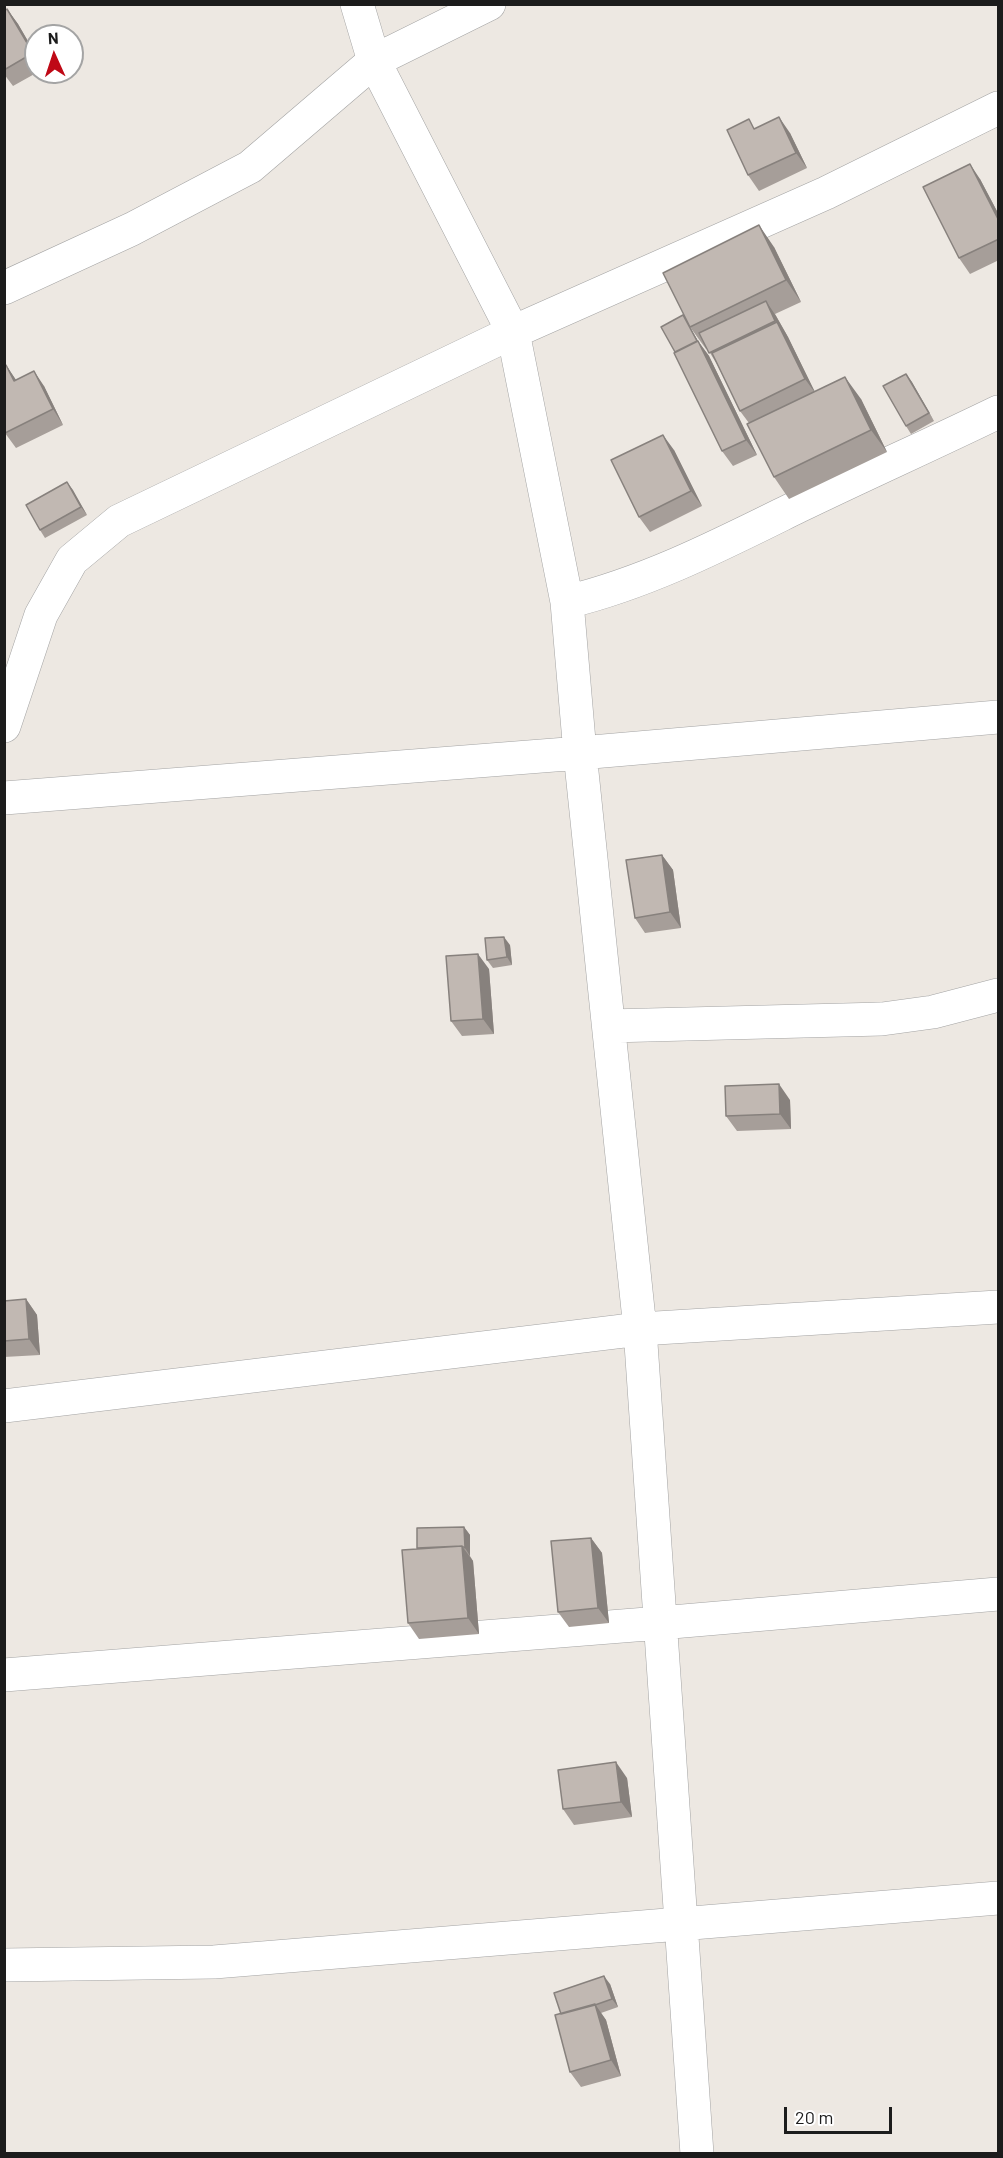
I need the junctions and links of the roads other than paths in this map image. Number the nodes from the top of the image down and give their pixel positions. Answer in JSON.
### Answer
{"nodes":[{"id":1,"x":357,"y":4,"type":"edge"},
{"id":2,"x":489,"y":4,"type":"edge"},
{"id":3,"x":374,"y":62,"type":"junction"},
{"id":4,"x":999,"y":108,"type":"edge"},
{"id":5,"x":4,"y":288,"type":"edge"},
{"id":6,"x":513,"y":332,"type":"junction"},
{"id":7,"x":999,"y":412,"type":"edge"},
{"id":8,"x":567,"y":602,"type":"junction"},
{"id":9,"x":999,"y":717,"type":"edge"},
{"id":10,"x":4,"y":726,"type":"edge"},
{"id":11,"x":580,"y":753,"type":"junction"},
{"id":12,"x":4,"y":798,"type":"edge"},
{"id":13,"x":999,"y":995,"type":"edge"},
{"id":14,"x":609,"y":1026,"type":"junction"},
{"id":15,"x":999,"y":1307,"type":"edge"},
{"id":16,"x":640,"y":1329,"type":"junction"},
{"id":17,"x":4,"y":1406,"type":"edge"},
{"id":18,"x":999,"y":1594,"type":"edge"},
{"id":19,"x":660,"y":1623,"type":"junction"},
{"id":20,"x":4,"y":1675,"type":"edge"},
{"id":21,"x":999,"y":1898,"type":"edge"},
{"id":22,"x":681,"y":1923,"type":"junction"},
{"id":23,"x":4,"y":1965,"type":"edge"},
{"id":24,"x":697,"y":2154,"type":"edge"}],
"edges":[{"from":1,"to":3,"type":"street"},
{"from":2,"to":3,"type":"street"},
{"from":3,"to":5,"type":"street"},
{"from":3,"to":6,"type":"street"},
{"from":4,"to":6,"type":"street"},
{"from":6,"to":8,"type":"street"},
{"from":6,"to":10,"type":"street"},
{"from":7,"to":8,"type":"street"},
{"from":8,"to":11,"type":"street"},
{"from":9,"to":11,"type":"street"},
{"from":11,"to":12,"type":"street"},
{"from":11,"to":14,"type":"street"},
{"from":13,"to":14,"type":"street"},
{"from":14,"to":16,"type":"street"},
{"from":15,"to":16,"type":"street"},
{"from":16,"to":17,"type":"street"},
{"from":16,"to":19,"type":"street"},
{"from":18,"to":19,"type":"street"},
{"from":19,"to":20,"type":"street"},
{"from":19,"to":22,"type":"street"},
{"from":21,"to":22,"type":"street"},
{"from":22,"to":23,"type":"street"},
{"from":22,"to":24,"type":"street"}]}
